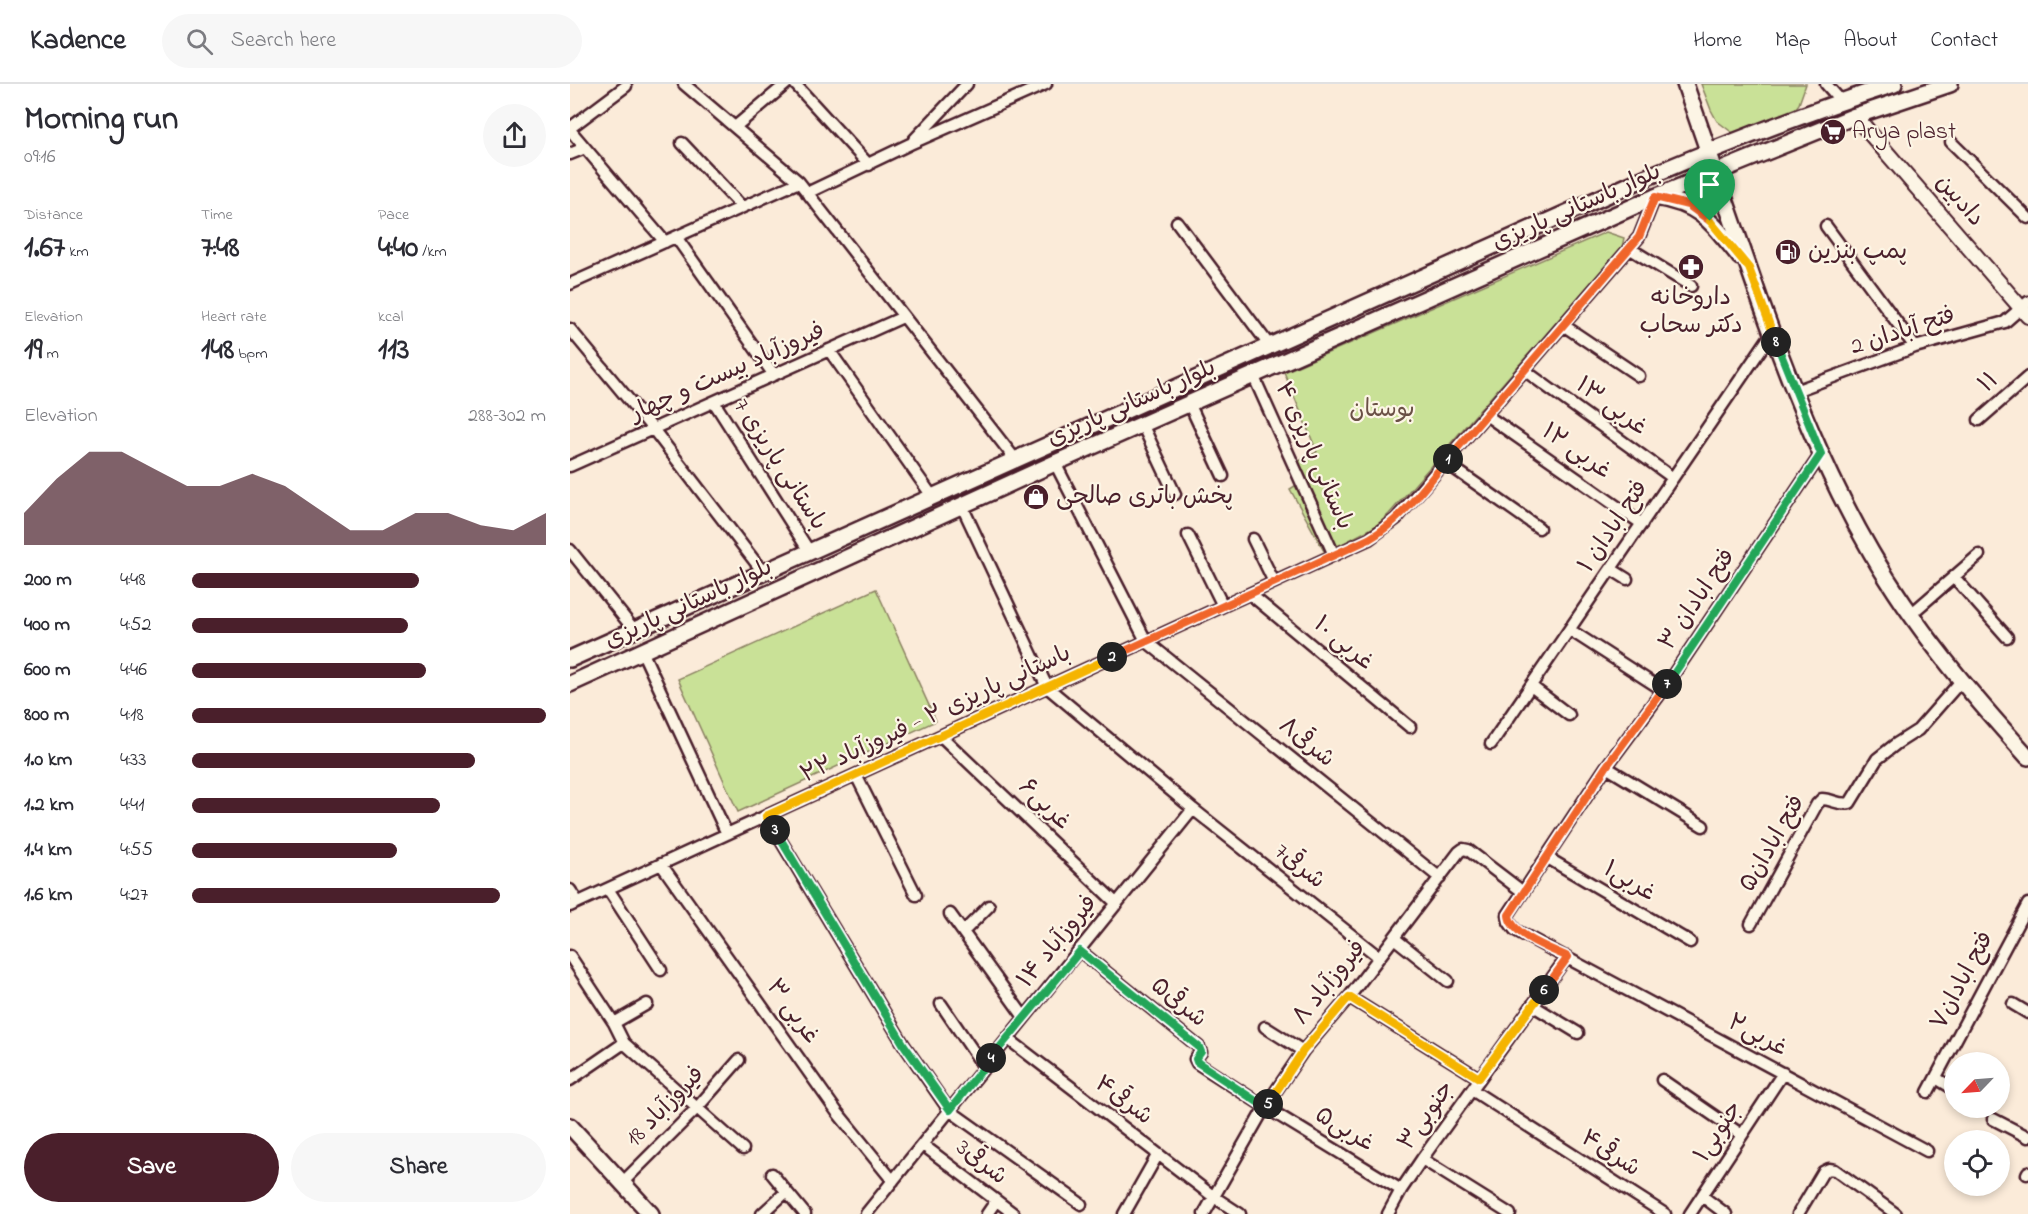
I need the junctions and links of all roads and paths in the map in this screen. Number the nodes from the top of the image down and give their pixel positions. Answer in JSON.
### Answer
{"nodes":[{"id":1,"x":684,"y":84,"type":"edge"},
{"id":2,"x":786,"y":84,"type":"edge"},
{"id":3,"x":795,"y":84,"type":"edge"},
{"id":4,"x":1046,"y":84,"type":"edge"},
{"id":5,"x":1685,"y":84,"type":"edge"},
{"id":6,"x":1826,"y":84,"type":"edge"},
{"id":7,"x":1894,"y":84,"type":"edge"},
{"id":8,"x":1950,"y":84,"type":"edge"},
{"id":9,"x":626,"y":86,"type":"dead end"},
{"id":10,"x":962,"y":86,"type":"edge"},
{"id":11,"x":1841,"y":101,"type":"junction"},
{"id":12,"x":1856,"y":116,"type":"junction"},
{"id":13,"x":735,"y":127,"type":"junction"},
{"id":14,"x":570,"y":129,"type":"edge"},
{"id":15,"x":682,"y":142,"type":"dead end"},
{"id":16,"x":1951,"y":142,"type":"dead end"},
{"id":17,"x":910,"y":144,"type":"junction"},
{"id":18,"x":585,"y":148,"type":"junction"},
{"id":19,"x":1708,"y":152,"type":"junction"},
{"id":20,"x":570,"y":154,"type":"edge"},
{"id":21,"x":869,"y":165,"type":"junction"},
{"id":22,"x":1715,"y":172,"type":"junction"},
{"id":23,"x":1647,"y":177,"type":"junction"},
{"id":24,"x":799,"y":182,"type":"junction"},
{"id":25,"x":807,"y":193,"type":"junction"},
{"id":26,"x":1655,"y":197,"type":"junction"},
{"id":27,"x":742,"y":207,"type":"junction"},
{"id":28,"x":2028,"y":218,"type":"edge"},
{"id":29,"x":1177,"y":222,"type":"dead end"},
{"id":30,"x":1826,"y":226,"type":"dead end"},
{"id":31,"x":676,"y":237,"type":"junction"},
{"id":32,"x":665,"y":242,"type":"junction"},
{"id":33,"x":1629,"y":248,"type":"junction"},
{"id":34,"x":1749,"y":268,"type":"junction"},
{"id":35,"x":570,"y":284,"type":"edge"},
{"id":36,"x":1691,"y":286,"type":"dead end"},
{"id":37,"x":2026,"y":309,"type":"edge"},
{"id":38,"x":903,"y":317,"type":"junction"},
{"id":39,"x":1563,"y":325,"type":"junction"},
{"id":40,"x":570,"y":329,"type":"edge"},
{"id":41,"x":1772,"y":333,"type":"junction"},
{"id":42,"x":1269,"y":345,"type":"junction"},
{"id":43,"x":1915,"y":347,"type":"junction"},
{"id":44,"x":829,"y":351,"type":"junction"},
{"id":45,"x":1524,"y":370,"type":"junction"},
{"id":46,"x":774,"y":375,"type":"junction"},
{"id":47,"x":1253,"y":375,"type":"junction"},
{"id":48,"x":1639,"y":376,"type":"dead end"},
{"id":49,"x":2028,"y":377,"type":"edge"},
{"id":50,"x":1795,"y":391,"type":"junction"},
{"id":51,"x":714,"y":402,"type":"junction"},
{"id":52,"x":1189,"y":403,"type":"junction"},
{"id":53,"x":1486,"y":415,"type":"junction"},
{"id":54,"x":1979,"y":420,"type":"dead end"},
{"id":55,"x":1142,"y":424,"type":"junction"},
{"id":56,"x":653,"y":429,"type":"junction"},
{"id":57,"x":1821,"y":454,"type":"junction"},
{"id":58,"x":1015,"y":459,"type":"junction"},
{"id":59,"x":1445,"y":462,"type":"junction"},
{"id":60,"x":1055,"y":463,"type":"junction"},
{"id":61,"x":570,"y":466,"type":"edge"},
{"id":62,"x":1223,"y":476,"type":"dead end"},
{"id":63,"x":1673,"y":478,"type":"junction"},
{"id":64,"x":1175,"y":494,"type":"dead end"},
{"id":65,"x":932,"y":496,"type":"junction"},
{"id":66,"x":962,"y":506,"type":"junction"},
{"id":67,"x":1642,"y":524,"type":"junction"},
{"id":68,"x":1539,"y":528,"type":"dead end"},
{"id":69,"x":1188,"y":535,"type":"dead end"},
{"id":70,"x":1252,"y":539,"type":"dead end"},
{"id":71,"x":570,"y":550,"type":"edge"},
{"id":72,"x":809,"y":551,"type":"junction"},
{"id":73,"x":1334,"y":555,"type":"junction"},
{"id":74,"x":1979,"y":555,"type":"dead end"},
{"id":75,"x":1611,"y":569,"type":"junction"},
{"id":76,"x":763,"y":572,"type":"junction"},
{"id":77,"x":1954,"y":577,"type":"junction"},
{"id":78,"x":1627,"y":579,"type":"dead end"},
{"id":79,"x":1274,"y":582,"type":"junction"},
{"id":80,"x":1250,"y":594,"type":"junction"},
{"id":81,"x":1223,"y":606,"type":"junction"},
{"id":82,"x":1911,"y":614,"type":"junction"},
{"id":83,"x":1570,"y":630,"type":"junction"},
{"id":84,"x":635,"y":631,"type":"junction"},
{"id":85,"x":2007,"y":637,"type":"dead end"},
{"id":86,"x":1146,"y":641,"type":"junction"},
{"id":87,"x":642,"y":651,"type":"junction"},
{"id":88,"x":570,"y":659,"type":"edge"},
{"id":89,"x":1961,"y":681,"type":"junction"},
{"id":90,"x":570,"y":684,"type":"edge"},
{"id":91,"x":1047,"y":687,"type":"junction"},
{"id":92,"x":1531,"y":687,"type":"junction"},
{"id":93,"x":1663,"y":690,"type":"junction"},
{"id":94,"x":1569,"y":715,"type":"dead end"},
{"id":95,"x":1410,"y":727,"type":"dead end"},
{"id":96,"x":941,"y":736,"type":"junction"},
{"id":97,"x":1491,"y":744,"type":"dead end"},
{"id":98,"x":2028,"y":757,"type":"edge"},
{"id":99,"x":1606,"y":767,"type":"junction"},
{"id":100,"x":856,"y":775,"type":"junction"},
{"id":101,"x":1193,"y":809,"type":"junction"},
{"id":102,"x":766,"y":816,"type":"junction"},
{"id":103,"x":1703,"y":826,"type":"dead end"},
{"id":104,"x":727,"y":834,"type":"junction"},
{"id":105,"x":1546,"y":857,"type":"junction"},
{"id":106,"x":661,"y":864,"type":"junction"},
{"id":107,"x":1440,"y":878,"type":"junction"},
{"id":108,"x":608,"y":889,"type":"junction"},
{"id":109,"x":570,"y":890,"type":"edge"},
{"id":110,"x":1523,"y":892,"type":"junction"},
{"id":111,"x":916,"y":895,"type":"dead end"},
{"id":112,"x":574,"y":904,"type":"edge"},
{"id":113,"x":1117,"y":904,"type":"junction"},
{"id":114,"x":2028,"y":904,"type":"edge"},
{"id":115,"x":989,"y":906,"type":"dead end"},
{"id":116,"x":950,"y":914,"type":"dead end"},
{"id":117,"x":1751,"y":924,"type":"dead end"},
{"id":118,"x":963,"y":932,"type":"junction"},
{"id":119,"x":1394,"y":938,"type":"junction"},
{"id":120,"x":1690,"y":942,"type":"dead end"},
{"id":121,"x":1080,"y":951,"type":"junction"},
{"id":122,"x":570,"y":956,"type":"edge"},
{"id":123,"x":1379,"y":957,"type":"junction"},
{"id":124,"x":1568,"y":957,"type":"junction"},
{"id":125,"x":661,"y":970,"type":"dead end"},
{"id":126,"x":1448,"y":981,"type":"dead end"},
{"id":127,"x":1349,"y":997,"type":"junction"},
{"id":128,"x":648,"y":1004,"type":"dead end"},
{"id":129,"x":941,"y":1004,"type":"dead end"},
{"id":130,"x":2013,"y":1004,"type":"dead end"},
{"id":131,"x":1532,"y":1005,"type":"junction"},
{"id":132,"x":2028,"y":1013,"type":"edge"},
{"id":133,"x":1024,"y":1017,"type":"junction"},
{"id":134,"x":614,"y":1023,"type":"junction"},
{"id":135,"x":1265,"y":1027,"type":"dead end"},
{"id":136,"x":1578,"y":1033,"type":"dead end"},
{"id":137,"x":1007,"y":1038,"type":"junction"},
{"id":138,"x":624,"y":1043,"type":"junction"},
{"id":139,"x":1303,"y":1051,"type":"junction"},
{"id":140,"x":739,"y":1060,"type":"dead end"},
{"id":141,"x":984,"y":1067,"type":"junction"},
{"id":142,"x":1783,"y":1073,"type":"junction"},
{"id":143,"x":1479,"y":1078,"type":"junction"},
{"id":144,"x":1936,"y":1078,"type":"junction"},
{"id":145,"x":570,"y":1080,"type":"edge"},
{"id":146,"x":1662,"y":1080,"type":"dead end"},
{"id":147,"x":1944,"y":1083,"type":"edge"},
{"id":148,"x":1472,"y":1090,"type":"junction"},
{"id":149,"x":1929,"y":1092,"type":"dead end"},
{"id":150,"x":1265,"y":1107,"type":"junction"},
{"id":151,"x":696,"y":1108,"type":"junction"},
{"id":152,"x":950,"y":1110,"type":"junction"},
{"id":153,"x":1993,"y":1119,"type":"dead end"},
{"id":154,"x":570,"y":1126,"type":"edge"},
{"id":155,"x":1742,"y":1135,"type":"junction"},
{"id":156,"x":2028,"y":1137,"type":"edge"},
{"id":157,"x":923,"y":1144,"type":"junction"},
{"id":158,"x":743,"y":1149,"type":"dead end"},
{"id":159,"x":1927,"y":1151,"type":"dead end"},
{"id":160,"x":1158,"y":1154,"type":"junction"},
{"id":161,"x":1422,"y":1159,"type":"junction"},
{"id":162,"x":772,"y":1174,"type":"dead end"},
{"id":163,"x":893,"y":1181,"type":"junction"},
{"id":164,"x":622,"y":1183,"type":"junction"},
{"id":165,"x":1401,"y":1190,"type":"junction"},
{"id":166,"x":786,"y":1192,"type":"junction"},
{"id":167,"x":1702,"y":1196,"type":"junction"},
{"id":168,"x":1214,"y":1197,"type":"junction"},
{"id":169,"x":996,"y":1201,"type":"junction"},
{"id":170,"x":1082,"y":1204,"type":"dead end"},
{"id":171,"x":644,"y":1211,"type":"edge"},
{"id":172,"x":762,"y":1214,"type":"edge"},
{"id":173,"x":805,"y":1214,"type":"edge"},
{"id":174,"x":866,"y":1214,"type":"edge"},
{"id":175,"x":987,"y":1214,"type":"edge"},
{"id":176,"x":1014,"y":1214,"type":"edge"},
{"id":177,"x":1124,"y":1214,"type":"edge"},
{"id":178,"x":1204,"y":1214,"type":"edge"},
{"id":179,"x":1240,"y":1214,"type":"edge"},
{"id":180,"x":1388,"y":1214,"type":"edge"},
{"id":181,"x":1510,"y":1214,"type":"edge"},
{"id":182,"x":1665,"y":1214,"type":"edge"},
{"id":183,"x":1690,"y":1214,"type":"edge"},
{"id":184,"x":1726,"y":1214,"type":"edge"},
{"id":185,"x":1798,"y":1214,"type":"edge"},
{"id":186,"x":1896,"y":1214,"type":"edge"}],
"edges":[{"from":1,"to":13,"type":"street"},
{"from":2,"to":13,"type":"street"},
{"from":3,"to":21,"type":"street"},
{"from":4,"to":17,"type":"street"},
{"from":5,"to":19,"type":"main road"},
{"from":6,"to":11,"type":"street"},
{"from":7,"to":11,"type":"main road","name":"بلوار باستانی پاریزی"},
{"from":8,"to":12,"type":"main road","name":"بلوار باستانی پاریزی"},
{"from":9,"to":14,"type":"street"},
{"from":10,"to":17,"type":"street"},
{"from":11,"to":19,"type":"main road","name":"بلوار باستانی پاریزی"},
{"from":12,"to":22,"type":"main road","name":"بلوار باستانی پاریزی"},
{"from":12,"to":37,"type":"street","name":"دادبین"},
{"from":13,"to":24,"type":"street"},
{"from":14,"to":18,"type":"street"},
{"from":15,"to":27,"type":"street"},
{"from":16,"to":28,"type":"street"},
{"from":17,"to":21,"type":"street"},
{"from":18,"to":20,"type":"street"},
{"from":18,"to":32,"type":"street"},
{"from":19,"to":22,"type":"main road"},
{"from":19,"to":23,"type":"main road","name":"بلوار باستانی پاریزی"},
{"from":21,"to":25,"type":"street"},
{"from":22,"to":26,"type":"main road","name":"بلوار باستانی پاریزی"},
{"from":22,"to":34,"type":"main road"},
{"from":23,"to":26,"type":"main road"},
{"from":23,"to":42,"type":"main road","name":"بلوار باستانی پاریزی"},
{"from":24,"to":25,"type":"street"},
{"from":24,"to":27,"type":"street"},
{"from":25,"to":38,"type":"street"},
{"from":26,"to":33,"type":"street","name":"باستانی پاریزی ۲ - فیروزآباد ۲۲"},
{"from":26,"to":34,"type":"main road"},
{"from":26,"to":47,"type":"main road","name":"بلوار باستانی پاریزی"},
{"from":27,"to":31,"type":"street"},
{"from":29,"to":42,"type":"street"},
{"from":30,"to":43,"type":"street"},
{"from":31,"to":32,"type":"street"},
{"from":31,"to":46,"type":"street"},
{"from":32,"to":35,"type":"street"},
{"from":33,"to":36,"type":"street"},
{"from":33,"to":39,"type":"street","name":"باستانی پاریزی ۲ - فیروزآباد ۲۲"},
{"from":34,"to":41,"type":"main road"},
{"from":37,"to":43,"type":"street","name":"فتح آبادان 2"},
{"from":38,"to":44,"type":"street","name":"فیروزآباد بیست و چهار"},
{"from":38,"to":58,"type":"street"},
{"from":39,"to":45,"type":"street","name":"باستانی پاریزی ۲ - فیروزآباد ۲۲"},
{"from":39,"to":48,"type":"street"},
{"from":40,"to":56,"type":"street"},
{"from":41,"to":50,"type":"main road"},
{"from":41,"to":63,"type":"street","name":"فتح ابادان ۱"},
{"from":42,"to":58,"type":"main road","name":"بلوار باستانی پاریزی"},
{"from":43,"to":50,"type":"street","name":"فتح آبادان 2"},
{"from":44,"to":46,"type":"street","name":"فیروزآباد بیست و چهار"},
{"from":44,"to":65,"type":"street"},
{"from":45,"to":53,"type":"street","name":"باستانی پاریزی ۲ - فیروزآباد ۲۲"},
{"from":45,"to":63,"type":"street","name":"غربی ۱۳"},
{"from":46,"to":51,"type":"street","name":"فیروزآباد بیست و چهار"},
{"from":47,"to":52,"type":"main road","name":"بلوار باستانی پاریزی"},
{"from":47,"to":73,"type":"street","name":"باستانی پاریزی ۴"},
{"from":49,"to":54,"type":"street","name":"۱۱"},
{"from":50,"to":57,"type":"main road"},
{"from":51,"to":56,"type":"street","name":"فیروزآباد بیست و چهار"},
{"from":51,"to":72,"type":"street","name":"باستانی پاریزی 7"},
{"from":52,"to":55,"type":"main road","name":"بلوار باستانی پاریزی"},
{"from":52,"to":62,"type":"street"},
{"from":53,"to":59,"type":"street","name":"باستانی پاریزی ۲ - فیروزآباد ۲۲"},
{"from":53,"to":67,"type":"street","name":"غربی ۱۲"},
{"from":55,"to":60,"type":"main road","name":"بلوار باستانی پاریزی"},
{"from":55,"to":64,"type":"street"},
{"from":56,"to":61,"type":"street","name":"فیروزآباد بیست و چهار"},
{"from":56,"to":76,"type":"street"},
{"from":57,"to":82,"type":"main road"},
{"from":57,"to":93,"type":"street","name":"فتح ابادان ۳"},
{"from":58,"to":65,"type":"main road","name":"بلوار باستانی پاریزی"},
{"from":59,"to":68,"type":"street"},
{"from":59,"to":73,"type":"street","name":"باستانی پاریزی ۲ - فیروزآباد ۲۲"},
{"from":60,"to":66,"type":"main road","name":"بلوار باستانی پاریزی"},
{"from":60,"to":86,"type":"street"},
{"from":63,"to":67,"type":"street","name":"فتح ابادان ۱"},
{"from":65,"to":72,"type":"main road","name":"بلوار باستانی پاریزی"},
{"from":66,"to":87,"type":"main road","name":"بلوار باستانی پاریزی"},
{"from":66,"to":91,"type":"street"},
{"from":67,"to":75,"type":"street","name":"فتح ابادان ۱"},
{"from":69,"to":81,"type":"street"},
{"from":70,"to":79,"type":"street"},
{"from":71,"to":84,"type":"street"},
{"from":72,"to":76,"type":"main road","name":"بلوار باستانی پاریزی"},
{"from":73,"to":79,"type":"street","name":"باستانی پاریزی ۲ - فیروزآباد ۲۲"},
{"from":74,"to":77,"type":"street"},
{"from":75,"to":78,"type":"street"},
{"from":75,"to":83,"type":"street","name":"فتح ابادان ۱"},
{"from":76,"to":84,"type":"main road","name":"بلوار باستانی پاریزی"},
{"from":77,"to":82,"type":"street"},
{"from":77,"to":85,"type":"street"},
{"from":79,"to":80,"type":"street","name":"باستانی پاریزی ۲ - فیروزآباد ۲۲"},
{"from":80,"to":81,"type":"street","name":"باستانی پاریزی ۲ - فیروزآباد ۲۲"},
{"from":80,"to":95,"type":"street","name":"غربی ۱۰"},
{"from":81,"to":86,"type":"street","name":"باستانی پاریزی ۲ - فیروزآباد ۲۲"},
{"from":82,"to":89,"type":"main road"},
{"from":83,"to":92,"type":"street","name":"فتح ابادان ۱"},
{"from":83,"to":93,"type":"street"},
{"from":84,"to":88,"type":"main road","name":"بلوار باستانی پاریزی"},
{"from":86,"to":91,"type":"street","name":"باستانی پاریزی ۲ - فیروزآباد ۲۲"},
{"from":86,"to":107,"type":"street","name":"شرقی۸"},
{"from":87,"to":90,"type":"main road","name":"بلوار باستانی پاریزی"},
{"from":87,"to":104,"type":"street"},
{"from":89,"to":98,"type":"main road"},
{"from":89,"to":117,"type":"street","name":"فتح ابادان۵"},
{"from":91,"to":96,"type":"street","name":"باستانی پاریزی ۲ - فیروزآباد ۲۲"},
{"from":91,"to":101,"type":"street","name":"شرقی7"},
{"from":92,"to":94,"type":"street"},
{"from":92,"to":97,"type":"street","name":"فتح ابادان ۱"},
{"from":93,"to":99,"type":"street","name":"فتح ابادان ۳"},
{"from":96,"to":100,"type":"street","name":"باستانی پاریزی ۲ - فیروزآباد ۲۲"},
{"from":96,"to":113,"type":"street","name":"غربی۶"},
{"from":99,"to":103,"type":"street"},
{"from":99,"to":105,"type":"street","name":"فتح ابادان ۳"},
{"from":100,"to":102,"type":"street","name":"باستانی پاریزی ۲ - فیروزآباد ۲۲"},
{"from":100,"to":111,"type":"street"},
{"from":101,"to":113,"type":"street","name":"فیروزآباد ۱۴"},
{"from":101,"to":123,"type":"street","name":"شرقی7"},
{"from":102,"to":104,"type":"street","name":"باستانی پاریزی ۲ - فیروزآباد ۲۲"},
{"from":102,"to":152,"type":"street"},
{"from":104,"to":106,"type":"street","name":"باستانی پاریزی ۲ - فیروزآباد ۲۲"},
{"from":105,"to":110,"type":"street","name":"فتح ابادان ۳"},
{"from":105,"to":120,"type":"street","name":"غربی۱"},
{"from":106,"to":108,"type":"street","name":"باستانی پاریزی ۲ - فیروزآباد ۲۲"},
{"from":106,"to":163,"type":"street","name":"غربی ۳"},
{"from":107,"to":110,"type":"street","name":"فیروزآباد ۸"},
{"from":107,"to":119,"type":"street","name":"فیروزآباد ۸"},
{"from":108,"to":112,"type":"street","name":"باستانی پاریزی ۲ - فیروزآباد ۲۲"},
{"from":108,"to":125,"type":"street"},
{"from":109,"to":112,"type":"street"},
{"from":110,"to":124,"type":"street","name":"فتح ابادان ۳"},
{"from":113,"to":121,"type":"street","name":"فیروزآباد ۱۴"},
{"from":114,"to":144,"type":"street","name":"فتح ابادان۷"},
{"from":115,"to":118,"type":"street"},
{"from":116,"to":118,"type":"street"},
{"from":118,"to":133,"type":"street"},
{"from":119,"to":123,"type":"street","name":"فیروزآباد ۸"},
{"from":119,"to":126,"type":"street"},
{"from":121,"to":133,"type":"street","name":"فیروزآباد ۱۴"},
{"from":121,"to":150,"type":"street","name":"شرقی۵"},
{"from":122,"to":134,"type":"street"},
{"from":123,"to":127,"type":"street","name":"فیروزآباد ۸"},
{"from":124,"to":131,"type":"street","name":"جنوبی۳"},
{"from":124,"to":142,"type":"street","name":"غربی۲"},
{"from":127,"to":139,"type":"street","name":"فیروزآباد ۸"},
{"from":127,"to":143,"type":"street"},
{"from":128,"to":134,"type":"street"},
{"from":129,"to":141,"type":"street"},
{"from":130,"to":132,"type":"street"},
{"from":131,"to":136,"type":"street"},
{"from":131,"to":143,"type":"street","name":"جنوبی۳"},
{"from":133,"to":137,"type":"street","name":"فیروزآباد ۱۴"},
{"from":134,"to":138,"type":"street"},
{"from":135,"to":139,"type":"street"},
{"from":137,"to":141,"type":"street","name":"فیروزآباد ۱۴"},
{"from":137,"to":160,"type":"street","name":"شرقی۴"},
{"from":138,"to":145,"type":"street"},
{"from":138,"to":151,"type":"street"},
{"from":139,"to":150,"type":"street","name":"فیروزآباد ۸"},
{"from":140,"to":151,"type":"street","name":"فیروزآباد 18"},
{"from":141,"to":152,"type":"street","name":"فیروزآباد ۱۴"},
{"from":142,"to":155,"type":"street","name":"جنوبی۱"},
{"from":142,"to":159,"type":"street","name":"غربی۲"},
{"from":143,"to":148,"type":"street","name":"جنوبی۳"},
{"from":144,"to":147,"type":"street"},
{"from":144,"to":149,"type":"street","name":"فتح ابادان۷"},
{"from":146,"to":155,"type":"street"},
{"from":148,"to":161,"type":"street","name":"جنوبی۳"},
{"from":148,"to":182,"type":"street","name":"شرقی۴"},
{"from":150,"to":165,"type":"street","name":"غربی۵"},
{"from":150,"to":168,"type":"street","name":"فیروزآباد ۸"},
{"from":151,"to":158,"type":"street"},
{"from":151,"to":164,"type":"street","name":"فیروزآباد 18"},
{"from":152,"to":157,"type":"street","name":"فیروزآباد ۱۴"},
{"from":152,"to":170,"type":"street"},
{"from":153,"to":156,"type":"street"},
{"from":154,"to":164,"type":"main road"},
{"from":155,"to":167,"type":"street","name":"جنوبی۱"},
{"from":157,"to":163,"type":"street","name":"فیروزآباد ۱۴"},
{"from":157,"to":169,"type":"street","name":"شرقی3"},
{"from":160,"to":168,"type":"street","name":"شرقی۴"},
{"from":160,"to":177,"type":"street"},
{"from":161,"to":165,"type":"street","name":"جنوبی۳"},
{"from":161,"to":181,"type":"street"},
{"from":162,"to":166,"type":"street"},
{"from":163,"to":174,"type":"street","name":"فیروزآباد ۱۴"},
{"from":164,"to":171,"type":"main road"},
{"from":165,"to":180,"type":"street","name":"جنوبی۳"},
{"from":166,"to":172,"type":"street"},
{"from":166,"to":173,"type":"street"},
{"from":167,"to":183,"type":"street","name":"جنوبی۱"},
{"from":167,"to":184,"type":"street"},
{"from":168,"to":178,"type":"street","name":"فیروزآباد ۸"},
{"from":168,"to":179,"type":"street","name":"شرقی۴"},
{"from":169,"to":175,"type":"street"},
{"from":169,"to":176,"type":"street","name":"شرقی3"},
{"from":185,"to":186,"type":"street"}]}
